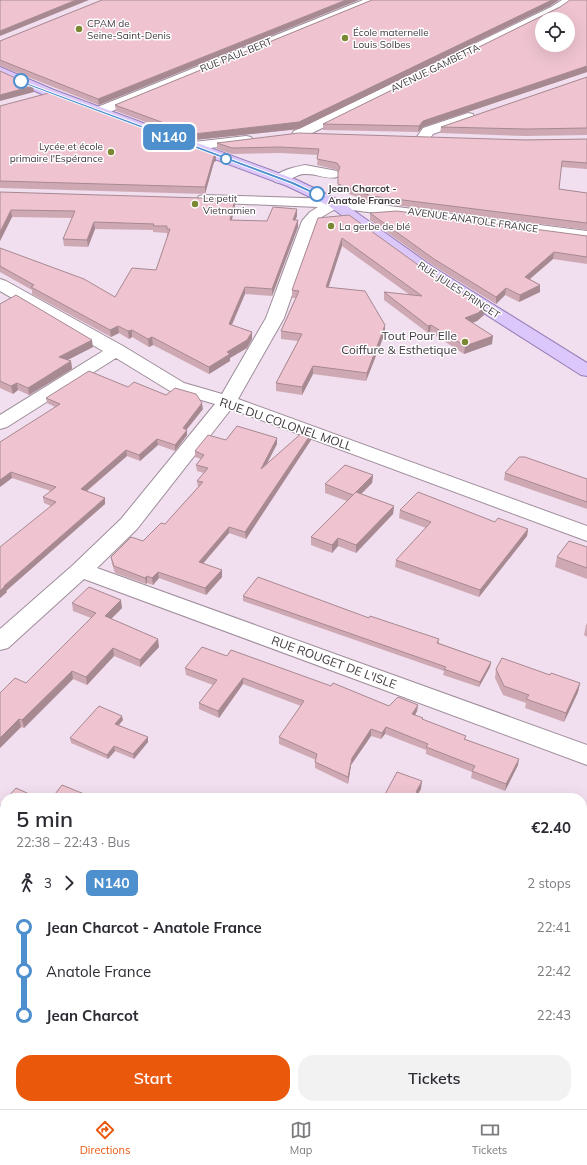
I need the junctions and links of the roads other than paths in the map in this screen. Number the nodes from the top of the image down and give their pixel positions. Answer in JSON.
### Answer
{"nodes":[{"id":1,"x":372,"y":0,"type":"edge"},
{"id":2,"x":569,"y":0,"type":"edge"},
{"id":3,"x":0,"y":71,"type":"edge"},
{"id":4,"x":50,"y":93,"type":"junction"},
{"id":5,"x":34,"y":98,"type":"edge"},
{"id":6,"x":100,"y":111,"type":"junction"},
{"id":7,"x":478,"y":114,"type":"edge"},
{"id":8,"x":299,"y":134,"type":"junction"},
{"id":9,"x":284,"y":135,"type":"edge"},
{"id":10,"x":330,"y":135,"type":"edge"},
{"id":11,"x":408,"y":137,"type":"edge"},
{"id":12,"x":261,"y":138,"type":"edge"},
{"id":13,"x":424,"y":138,"type":"junction"},
{"id":14,"x":447,"y":138,"type":"edge"},
{"id":15,"x":194,"y":146,"type":"junction"},
{"id":16,"x":332,"y":174,"type":"edge"},
{"id":17,"x":280,"y":178,"type":"junction"},
{"id":18,"x":192,"y":198,"type":"edge"},
{"id":19,"x":334,"y":203,"type":"junction"},
{"id":20,"x":587,"y":236,"type":"edge"},
{"id":21,"x":4,"y":290,"type":"edge"},
{"id":22,"x":117,"y":350,"type":"junction"},
{"id":23,"x":587,"y":371,"type":"edge"},
{"id":24,"x":227,"y":402,"type":"junction"},
{"id":25,"x":0,"y":423,"type":"edge"},
{"id":26,"x":587,"y":534,"type":"edge"},
{"id":27,"x":81,"y":570,"type":"junction"},
{"id":28,"x":0,"y":642,"type":"edge"},
{"id":29,"x":587,"y":755,"type":"edge"}],
"edges":[{"from":1,"to":6,"type":"street","name":"RUE PAUL BERT"},
{"from":2,"to":8,"type":"street","name":"AVENUE GAMBETTA"},
{"from":3,"to":4,"type":"main road","name":"RUE JULES PRINCET"},
{"from":4,"to":5,"type":"street"},
{"from":4,"to":6,"type":"main road","name":"RUE JULES PRINCET"},
{"from":6,"to":15,"type":"main road","name":"RUE JULES PRINCET"},
{"from":7,"to":13,"type":"street"},
{"from":8,"to":9,"type":"street"},
{"from":8,"to":10,"type":"street"},
{"from":11,"to":13,"type":"street"},
{"from":12,"to":15,"type":"street"},
{"from":13,"to":14,"type":"street"},
{"from":15,"to":17,"type":"main road","name":"RUE JULES PRINCET"},
{"from":16,"to":17,"type":"street"},
{"from":17,"to":19,"type":"main road","name":"RUE JULES PRINCET"},
{"from":18,"to":19,"type":"street","name":"AVENUE ANATOLE FRANCE"},
{"from":19,"to":20,"type":"street","name":"AVENUE ANATOLE FRANCE"},
{"from":19,"to":23,"type":"main road","name":"RUE JULES PRINCET"},
{"from":19,"to":24,"type":"street"},
{"from":21,"to":22,"type":"street","name":"RUE DU COLONEL MOLL"},
{"from":22,"to":24,"type":"street","name":"RUE DU COLONEL MOLL"},
{"from":22,"to":25,"type":"street"},
{"from":24,"to":26,"type":"street","name":"RUE DU COLONEL MOLL"},
{"from":24,"to":27,"type":"street"},
{"from":27,"to":28,"type":"street"},
{"from":27,"to":29,"type":"street","name":"RUE ROUGET DE L'ISLE"}]}
